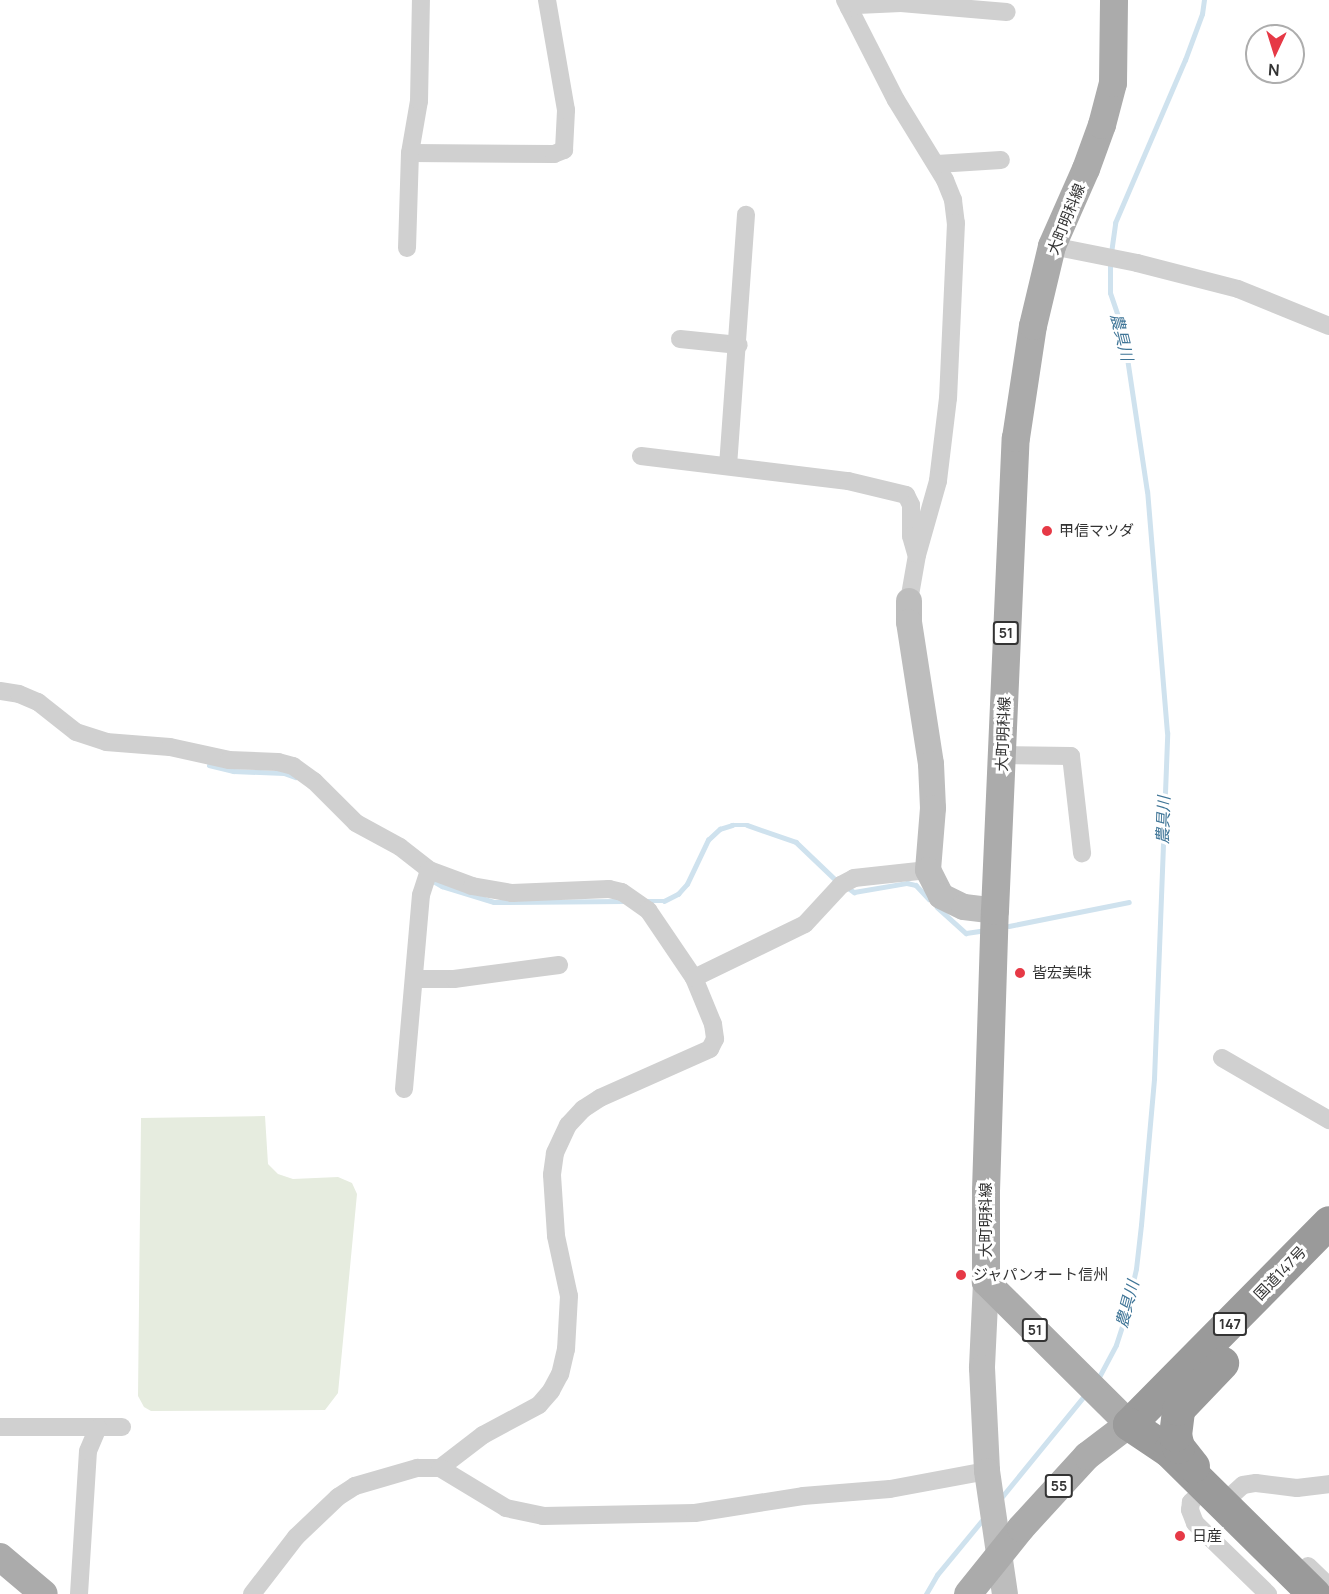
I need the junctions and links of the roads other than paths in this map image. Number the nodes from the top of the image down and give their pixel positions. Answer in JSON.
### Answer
{"nodes":[{"id":1,"x":421,"y":0,"type":"edge"},
{"id":2,"x":548,"y":0,"type":"edge"},
{"id":3,"x":1114,"y":0,"type":"edge"},
{"id":4,"x":847,"y":4,"type":"edge"},
{"id":5,"x":1007,"y":12,"type":"dead end"},
{"id":6,"x":410,"y":153,"type":"junction"},
{"id":7,"x":1001,"y":160,"type":"dead end"},
{"id":8,"x":937,"y":164,"type":"junction"},
{"id":9,"x":746,"y":214,"type":"dead end"},
{"id":10,"x":1052,"y":246,"type":"junction"},
{"id":11,"x":407,"y":248,"type":"dead end"},
{"id":12,"x":1329,"y":326,"type":"edge"},
{"id":13,"x":680,"y":339,"type":"dead end"},
{"id":14,"x":739,"y":345,"type":"junction"},
{"id":15,"x":641,"y":456,"type":"dead end"},
{"id":16,"x":728,"y":466,"type":"junction"},
{"id":17,"x":917,"y":555,"type":"junction"},
{"id":18,"x":909,"y":601,"type":"joint"},
{"id":19,"x":0,"y":690,"type":"edge"},
{"id":20,"x":1002,"y":755,"type":"junction"},
{"id":21,"x":1082,"y":853,"type":"dead end"},
{"id":22,"x":429,"y":870,"type":"junction"},
{"id":23,"x":928,"y":870,"type":"junction"},
{"id":24,"x":995,"y":911,"type":"junction"},
{"id":25,"x":559,"y":965,"type":"dead end"},
{"id":26,"x":694,"y":978,"type":"junction"},
{"id":27,"x":414,"y":979,"type":"junction"},
{"id":28,"x":1222,"y":1058,"type":"dead end"},
{"id":29,"x":404,"y":1089,"type":"dead end"},
{"id":30,"x":1329,"y":1120,"type":"edge"},
{"id":31,"x":1329,"y":1222,"type":"edge"},
{"id":32,"x":1329,"y":1244,"type":"edge"},
{"id":33,"x":986,"y":1282,"type":"junction"},
{"id":34,"x":1231,"y":1343,"type":"junction"},
{"id":35,"x":1119,"y":1414,"type":"junction"},
{"id":36,"x":0,"y":1427,"type":"edge"},
{"id":37,"x":122,"y":1427,"type":"dead end"},
{"id":38,"x":98,"y":1428,"type":"junction"},
{"id":39,"x":440,"y":1468,"type":"junction"},
{"id":40,"x":988,"y":1480,"type":"junction"},
{"id":41,"x":1329,"y":1484,"type":"edge"},
{"id":42,"x":1212,"y":1493,"type":"junction"},
{"id":43,"x":997,"y":1547,"type":"junction"},
{"id":44,"x":0,"y":1557,"type":"edge"},
{"id":45,"x":1329,"y":1586,"type":"edge"},
{"id":46,"x":44,"y":1594,"type":"edge"},
{"id":47,"x":79,"y":1594,"type":"edge"},
{"id":48,"x":252,"y":1594,"type":"edge"},
{"id":49,"x":968,"y":1594,"type":"edge"},
{"id":50,"x":1005,"y":1594,"type":"edge"},
{"id":51,"x":1268,"y":1594,"type":"edge"},
{"id":52,"x":1291,"y":1594,"type":"edge"},
{"id":53,"x":1314,"y":1594,"type":"edge"}],
"edges":[{"from":1,"to":6,"type":"street"},
{"from":2,"to":6,"type":"street"},
{"from":3,"to":10,"type":"main road","name":"大町明科線","number":"51"},
{"from":4,"to":5,"type":"street"},
{"from":4,"to":8,"type":"street"},
{"from":6,"to":11,"type":"street"},
{"from":7,"to":8,"type":"street"},
{"from":8,"to":17,"type":"street"},
{"from":9,"to":14,"type":"street"},
{"from":10,"to":12,"type":"street"},
{"from":10,"to":20,"type":"main road","name":"大町明科線","number":"51"},
{"from":13,"to":14,"type":"street"},
{"from":14,"to":16,"type":"street"},
{"from":15,"to":16,"type":"street"},
{"from":16,"to":17,"type":"street"},
{"from":17,"to":18,"type":"street"},
{"from":18,"to":23,"type":"street"},
{"from":19,"to":22,"type":"street"},
{"from":20,"to":21,"type":"street"},
{"from":20,"to":24,"type":"main road","name":"大町明科線","number":"51"},
{"from":22,"to":26,"type":"street"},
{"from":22,"to":27,"type":"street"},
{"from":23,"to":24,"type":"street"},
{"from":23,"to":26,"type":"street"},
{"from":24,"to":33,"type":"main road","name":"大町明科線","number":"51"},
{"from":25,"to":27,"type":"street"},
{"from":26,"to":39,"type":"street"},
{"from":27,"to":29,"type":"street"},
{"from":28,"to":30,"type":"street"},
{"from":31,"to":35,"type":"highway","name":"国道147号","number":"147"},
{"from":32,"to":34,"type":"highway","name":"国道147号","number":"147"},
{"from":33,"to":35,"type":"main road","number":"51"},
{"from":33,"to":40,"type":"street"},
{"from":34,"to":35,"type":"highway","name":"国道147号","number":"147"},
{"from":34,"to":42,"type":"highway","number":"147"},
{"from":35,"to":42,"type":"highway","number":"147"},
{"from":35,"to":43,"type":"main road","number":"55"},
{"from":36,"to":38,"type":"street"},
{"from":37,"to":38,"type":"street"},
{"from":38,"to":47,"type":"street"},
{"from":39,"to":40,"type":"street"},
{"from":39,"to":48,"type":"street"},
{"from":40,"to":43,"type":"street"},
{"from":41,"to":42,"type":"street"},
{"from":42,"to":45,"type":"street"},
{"from":42,"to":51,"type":"street"},
{"from":42,"to":52,"type":"highway","number":"147"},
{"from":42,"to":53,"type":"highway","number":"147"},
{"from":43,"to":49,"type":"main road","number":"55"},
{"from":43,"to":50,"type":"street"},
{"from":44,"to":46,"type":"main road"}]}
